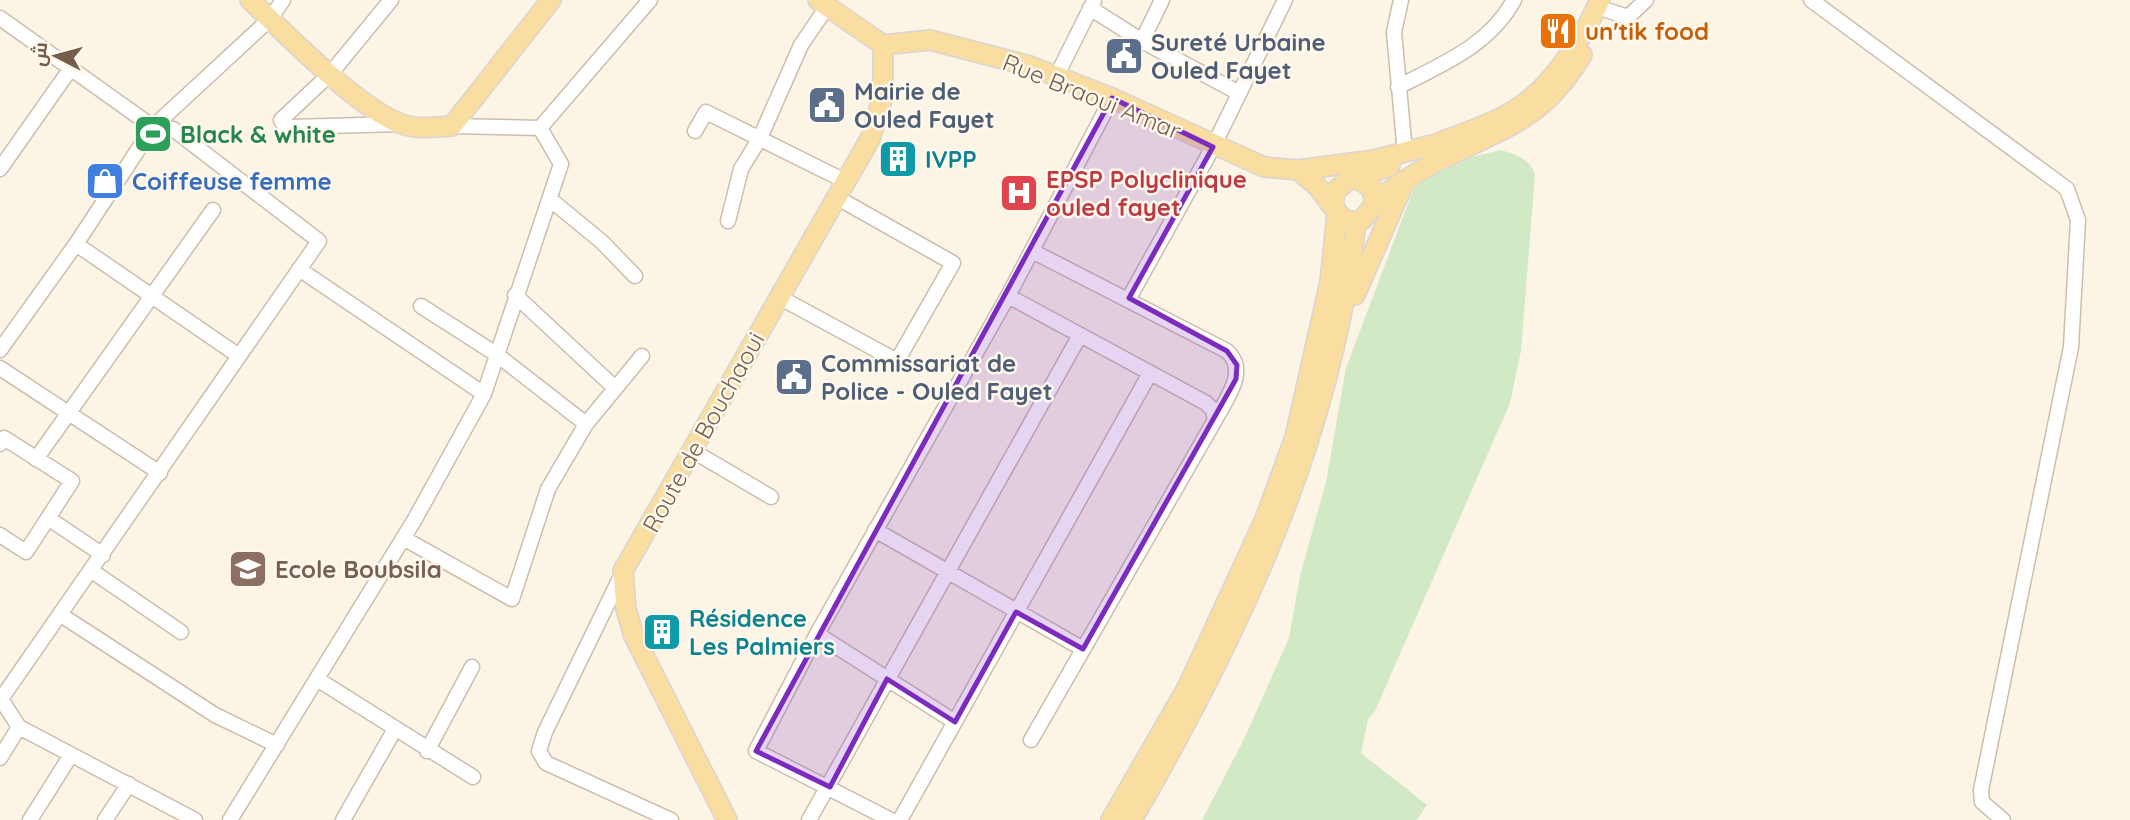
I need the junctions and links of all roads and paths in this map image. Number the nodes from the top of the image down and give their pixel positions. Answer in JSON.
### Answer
{"nodes":[{"id":1,"x":250,"y":0,"type":"edge"},
{"id":2,"x":283,"y":0,"type":"edge"},
{"id":3,"x":391,"y":0,"type":"edge"},
{"id":4,"x":551,"y":0,"type":"edge"},
{"id":5,"x":650,"y":0,"type":"edge"},
{"id":6,"x":1162,"y":0,"type":"edge"},
{"id":7,"x":1285,"y":0,"type":"edge"},
{"id":8,"x":1401,"y":0,"type":"edge"},
{"id":9,"x":1514,"y":0,"type":"edge"},
{"id":10,"x":1646,"y":0,"type":"edge"},
{"id":11,"x":1811,"y":0,"type":"edge"},
{"id":12,"x":822,"y":4,"type":"edge"},
{"id":13,"x":1092,"y":4,"type":"edge"},
{"id":14,"x":1603,"y":4,"type":"edge"},
{"id":15,"x":0,"y":18,"type":"edge"},
{"id":16,"x":270,"y":19,"type":"junction"},
{"id":17,"x":1142,"y":41,"type":"junction"},
{"id":18,"x":883,"y":45,"type":"junction"},
{"id":19,"x":71,"y":68,"type":"junction"},
{"id":20,"x":331,"y":73,"type":"junction"},
{"id":21,"x":1056,"y":77,"type":"junction"},
{"id":22,"x":1398,"y":87,"type":"junction"},
{"id":23,"x":1239,"y":93,"type":"junction"},
{"id":24,"x":1112,"y":98,"type":"junction"},
{"id":25,"x":401,"y":124,"type":"junction"},
{"id":26,"x":452,"y":126,"type":"junction"},
{"id":27,"x":153,"y":127,"type":"junction"},
{"id":28,"x":540,"y":128,"type":"junction"},
{"id":29,"x":695,"y":131,"type":"dead end"},
{"id":30,"x":760,"y":138,"type":"junction"},
{"id":31,"x":1436,"y":144,"type":"junction"},
{"id":32,"x":1213,"y":147,"type":"junction"},
{"id":33,"x":1405,"y":153,"type":"junction"},
{"id":34,"x":0,"y":169,"type":"edge"},
{"id":35,"x":1298,"y":170,"type":"junction"},
{"id":36,"x":1407,"y":177,"type":"junction"},
{"id":37,"x":1356,"y":179,"type":"junction"},
{"id":38,"x":841,"y":189,"type":"junction"},
{"id":39,"x":551,"y":200,"type":"junction"},
{"id":40,"x":1376,"y":201,"type":"junction"},
{"id":41,"x":213,"y":210,"type":"dead end"},
{"id":42,"x":1337,"y":213,"type":"junction"},
{"id":43,"x":728,"y":221,"type":"dead end"},
{"id":44,"x":1356,"y":222,"type":"junction"},
{"id":45,"x":76,"y":244,"type":"junction"},
{"id":46,"x":1032,"y":251,"type":"junction"},
{"id":47,"x":299,"y":269,"type":"junction"},
{"id":48,"x":635,"y":276,"type":"dead end"},
{"id":49,"x":515,"y":295,"type":"junction"},
{"id":50,"x":149,"y":296,"type":"junction"},
{"id":51,"x":1008,"y":296,"type":"junction"},
{"id":52,"x":779,"y":297,"type":"junction"},
{"id":53,"x":1129,"y":298,"type":"junction"},
{"id":54,"x":421,"y":306,"type":"dead end"},
{"id":55,"x":1080,"y":335,"type":"junction"},
{"id":56,"x":0,"y":350,"type":"edge"},
{"id":57,"x":1335,"y":352,"type":"junction"},
{"id":58,"x":496,"y":355,"type":"junction"},
{"id":59,"x":239,"y":356,"type":"junction"},
{"id":60,"x":642,"y":356,"type":"dead end"},
{"id":61,"x":0,"y":368,"type":"edge"},
{"id":62,"x":1149,"y":374,"type":"junction"},
{"id":63,"x":615,"y":388,"type":"junction"},
{"id":64,"x":484,"y":394,"type":"junction"},
{"id":65,"x":67,"y":412,"type":"junction"},
{"id":66,"x":1215,"y":420,"type":"junction"},
{"id":67,"x":586,"y":424,"type":"junction"},
{"id":68,"x":0,"y":444,"type":"edge"},
{"id":69,"x":693,"y":451,"type":"junction"},
{"id":70,"x":36,"y":458,"type":"junction"},
{"id":71,"x":160,"y":473,"type":"junction"},
{"id":72,"x":771,"y":497,"type":"dead end"},
{"id":73,"x":48,"y":517,"type":"junction"},
{"id":74,"x":875,"y":530,"type":"junction"},
{"id":75,"x":0,"y":535,"type":"edge"},
{"id":76,"x":403,"y":538,"type":"junction"},
{"id":77,"x":103,"y":555,"type":"junction"},
{"id":78,"x":92,"y":571,"type":"junction"},
{"id":79,"x":623,"y":571,"type":"junction"},
{"id":80,"x":946,"y":571,"type":"junction"},
{"id":81,"x":1016,"y":612,"type":"junction"},
{"id":82,"x":61,"y":615,"type":"junction"},
{"id":83,"x":181,"y":632,"type":"dead end"},
{"id":84,"x":817,"y":635,"type":"junction"},
{"id":85,"x":1083,"y":649,"type":"junction"},
{"id":86,"x":472,"y":667,"type":"dead end"},
{"id":87,"x":317,"y":679,"type":"junction"},
{"id":88,"x":887,"y":679,"type":"junction"},
{"id":89,"x":0,"y":699,"type":"edge"},
{"id":90,"x":955,"y":722,"type":"junction"},
{"id":91,"x":19,"y":727,"type":"junction"},
{"id":92,"x":395,"y":729,"type":"junction"},
{"id":93,"x":1031,"y":740,"type":"dead end"},
{"id":94,"x":277,"y":745,"type":"junction"},
{"id":95,"x":427,"y":751,"type":"junction"},
{"id":96,"x":71,"y":755,"type":"junction"},
{"id":97,"x":0,"y":758,"type":"edge"},
{"id":98,"x":473,"y":777,"type":"dead end"},
{"id":99,"x":129,"y":783,"type":"junction"},
{"id":100,"x":830,"y":787,"type":"junction"},
{"id":101,"x":1987,"y":814,"type":"edge"},
{"id":102,"x":30,"y":820,"type":"edge"},
{"id":103,"x":105,"y":820,"type":"edge"},
{"id":104,"x":195,"y":820,"type":"edge"},
{"id":105,"x":230,"y":820,"type":"edge"},
{"id":106,"x":343,"y":820,"type":"edge"},
{"id":107,"x":671,"y":820,"type":"edge"},
{"id":108,"x":727,"y":820,"type":"edge"},
{"id":109,"x":809,"y":820,"type":"edge"},
{"id":110,"x":891,"y":820,"type":"edge"},
{"id":111,"x":900,"y":820,"type":"edge"},
{"id":112,"x":1111,"y":820,"type":"edge"},
{"id":113,"x":1132,"y":820,"type":"edge"},
{"id":114,"x":2003,"y":820,"type":"edge"}],
"edges":[{"from":1,"to":16,"type":"main road"},
{"from":2,"to":16,"type":"street"},
{"from":3,"to":20,"type":"street"},
{"from":4,"to":26,"type":"main road"},
{"from":5,"to":28,"type":"street"},
{"from":6,"to":17,"type":"street"},
{"from":7,"to":23,"type":"street"},
{"from":8,"to":22,"type":"street"},
{"from":9,"to":22,"type":"street"},
{"from":10,"to":14,"type":"street"},
{"from":11,"to":101,"type":"street"},
{"from":12,"to":18,"type":"main road"},
{"from":12,"to":30,"type":"street"},
{"from":13,"to":17,"type":"street"},
{"from":13,"to":21,"type":"street"},
{"from":14,"to":31,"type":"main road"},
{"from":14,"to":36,"type":"main road"},
{"from":15,"to":19,"type":"street"},
{"from":16,"to":20,"type":"main road"},
{"from":16,"to":27,"type":"street"},
{"from":17,"to":23,"type":"street"},
{"from":18,"to":21,"type":"main road","name":"Rue Braoui Amar"},
{"from":18,"to":38,"type":"main road","name":"Route de Bouchaoui"},
{"from":19,"to":27,"type":"street"},
{"from":19,"to":34,"type":"street"},
{"from":20,"to":25,"type":"main road"},
{"from":20,"to":25,"type":"street"},
{"from":21,"to":24,"type":"main road","name":"Rue Braoui Amar"},
{"from":22,"to":33,"type":"street"},
{"from":23,"to":32,"type":"street"},
{"from":24,"to":32,"type":"main road","name":"Rue Braoui Amar"},
{"from":24,"to":46,"type":"street"},
{"from":25,"to":26,"type":"main road"},
{"from":26,"to":28,"type":"street"},
{"from":27,"to":45,"type":"street"},
{"from":27,"to":47,"type":"street"},
{"from":28,"to":39,"type":"street"},
{"from":29,"to":30,"type":"street"},
{"from":30,"to":38,"type":"street"},
{"from":30,"to":43,"type":"street"},
{"from":31,"to":33,"type":"main road"},
{"from":31,"to":37,"type":"main road"},
{"from":32,"to":35,"type":"main road","name":"Rue Braoui Amar"},
{"from":32,"to":53,"type":"street"},
{"from":33,"to":35,"type":"main road"},
{"from":35,"to":37,"type":"main road"},
{"from":35,"to":42,"type":"main road"},
{"from":36,"to":40,"type":"main road"},
{"from":36,"to":57,"type":"main road"},
{"from":37,"to":40,"type":"main road"},
{"from":37,"to":42,"type":"main road"},
{"from":38,"to":52,"type":"main road","name":"Route de Bouchaoui"},
{"from":38,"to":52,"type":"street"},
{"from":39,"to":48,"type":"street"},
{"from":39,"to":49,"type":"street"},
{"from":40,"to":44,"type":"main road"},
{"from":41,"to":50,"type":"street"},
{"from":42,"to":44,"type":"main road"},
{"from":42,"to":112,"type":"main road"},
{"from":44,"to":57,"type":"main road"},
{"from":45,"to":50,"type":"street"},
{"from":45,"to":56,"type":"street"},
{"from":46,"to":51,"type":"street"},
{"from":46,"to":53,"type":"street"},
{"from":47,"to":59,"type":"street"},
{"from":47,"to":64,"type":"street"},
{"from":49,"to":58,"type":"street"},
{"from":49,"to":63,"type":"street"},
{"from":50,"to":59,"type":"street"},
{"from":50,"to":65,"type":"street"},
{"from":51,"to":55,"type":"street"},
{"from":51,"to":74,"type":"street"},
{"from":52,"to":69,"type":"main road","name":"Route de Bouchaoui"},
{"from":53,"to":66,"type":"street"},
{"from":54,"to":58,"type":"street"},
{"from":55,"to":62,"type":"street"},
{"from":55,"to":80,"type":"street"},
{"from":57,"to":113,"type":"main road"},
{"from":58,"to":64,"type":"street"},
{"from":58,"to":67,"type":"street"},
{"from":59,"to":71,"type":"street"},
{"from":60,"to":63,"type":"street"},
{"from":61,"to":65,"type":"street"},
{"from":62,"to":66,"type":"street"},
{"from":62,"to":81,"type":"street"},
{"from":63,"to":67,"type":"street"},
{"from":64,"to":76,"type":"street"},
{"from":65,"to":70,"type":"street"},
{"from":65,"to":71,"type":"street"},
{"from":66,"to":85,"type":"street"},
{"from":67,"to":76,"type":"street"},
{"from":68,"to":70,"type":"street"},
{"from":69,"to":72,"type":"street"},
{"from":69,"to":79,"type":"main road","name":"Route de Bouchaoui"},
{"from":70,"to":73,"type":"street"},
{"from":71,"to":77,"type":"street"},
{"from":73,"to":75,"type":"street"},
{"from":73,"to":77,"type":"street"},
{"from":74,"to":80,"type":"street"},
{"from":74,"to":84,"type":"street"},
{"from":76,"to":87,"type":"street"},
{"from":77,"to":78,"type":"street"},
{"from":78,"to":82,"type":"street"},
{"from":78,"to":83,"type":"street"},
{"from":79,"to":107,"type":"street"},
{"from":79,"to":108,"type":"main road"},
{"from":80,"to":81,"type":"street"},
{"from":80,"to":88,"type":"street"},
{"from":81,"to":85,"type":"street"},
{"from":81,"to":90,"type":"street"},
{"from":82,"to":89,"type":"street"},
{"from":82,"to":94,"type":"street"},
{"from":84,"to":88,"type":"street"},
{"from":84,"to":100,"type":"street"},
{"from":85,"to":93,"type":"street"},
{"from":86,"to":95,"type":"street"},
{"from":87,"to":92,"type":"street"},
{"from":87,"to":94,"type":"street"},
{"from":88,"to":90,"type":"street"},
{"from":88,"to":100,"type":"street"},
{"from":89,"to":91,"type":"street"},
{"from":90,"to":111,"type":"street"},
{"from":91,"to":96,"type":"street"},
{"from":91,"to":97,"type":"street"},
{"from":92,"to":95,"type":"street"},
{"from":92,"to":106,"type":"street"},
{"from":94,"to":105,"type":"street"},
{"from":95,"to":98,"type":"street"},
{"from":96,"to":99,"type":"street"},
{"from":96,"to":102,"type":"street"},
{"from":99,"to":103,"type":"street"},
{"from":99,"to":104,"type":"street"},
{"from":100,"to":109,"type":"street"},
{"from":100,"to":110,"type":"street"},
{"from":101,"to":114,"type":"street"}]}
